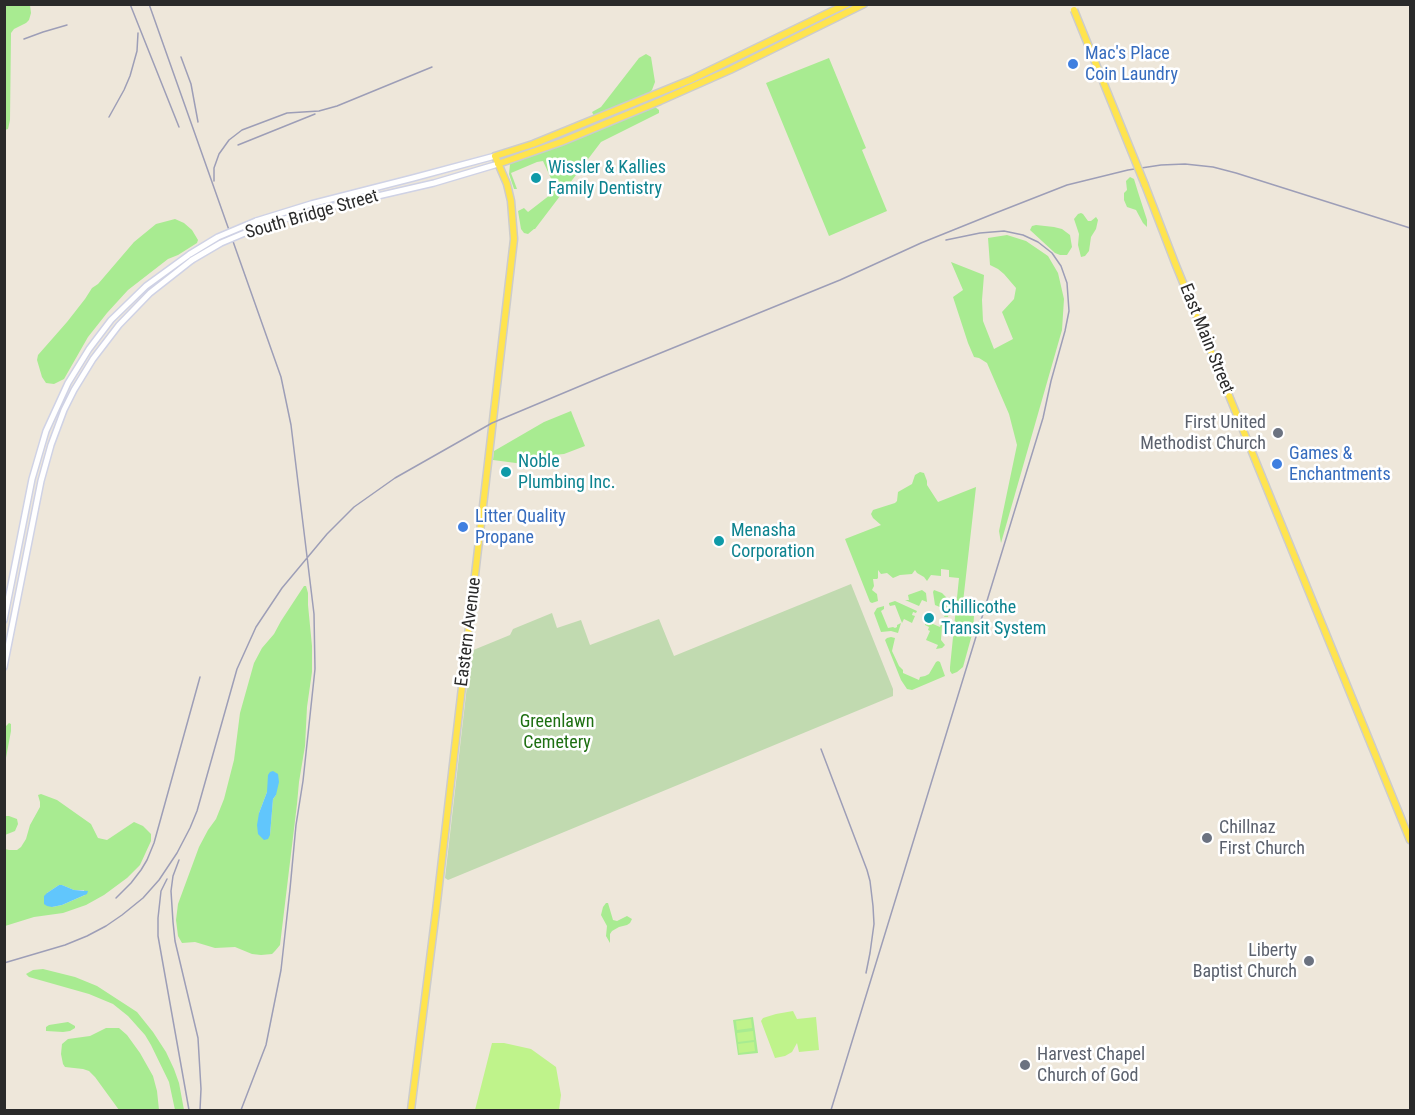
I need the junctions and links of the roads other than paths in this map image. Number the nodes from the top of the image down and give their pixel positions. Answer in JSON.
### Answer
{"nodes":[{"id":1,"x":848,"y":4,"type":"edge"},
{"id":2,"x":864,"y":4,"type":"edge"},
{"id":3,"x":1073,"y":8,"type":"edge"},
{"id":4,"x":495,"y":156,"type":"junction"},
{"id":5,"x":498,"y":164,"type":"junction"},
{"id":6,"x":257,"y":224,"type":"junction"},
{"id":7,"x":191,"y":257,"type":"junction"},
{"id":8,"x":4,"y":620,"type":"edge"},
{"id":9,"x":4,"y":667,"type":"edge"},
{"id":10,"x":1410,"y":840,"type":"edge"},
{"id":11,"x":411,"y":1110,"type":"edge"}],
"edges":[{"from":1,"to":4,"type":"main road","name":"South Bridge Street"},
{"from":2,"to":5,"type":"main road","name":"South Bridge Street"},
{"from":3,"to":10,"type":"main road","name":"East Main Street","bridge":true},
{"from":4,"to":5,"type":"main road","name":"Eastern Avenue"},
{"from":4,"to":6,"type":"main road","name":"South Bridge Street"},
{"from":5,"to":6,"type":"main road","name":"South Bridge Street"},
{"from":5,"to":11,"type":"main road","name":"Eastern Avenue"},
{"from":6,"to":7,"type":"main road","name":"South Bridge Street","bridge":true},
{"from":7,"to":8,"type":"main road","name":"South Bridge Street"},
{"from":7,"to":9,"type":"main road","name":"South Bridge Street"}]}
